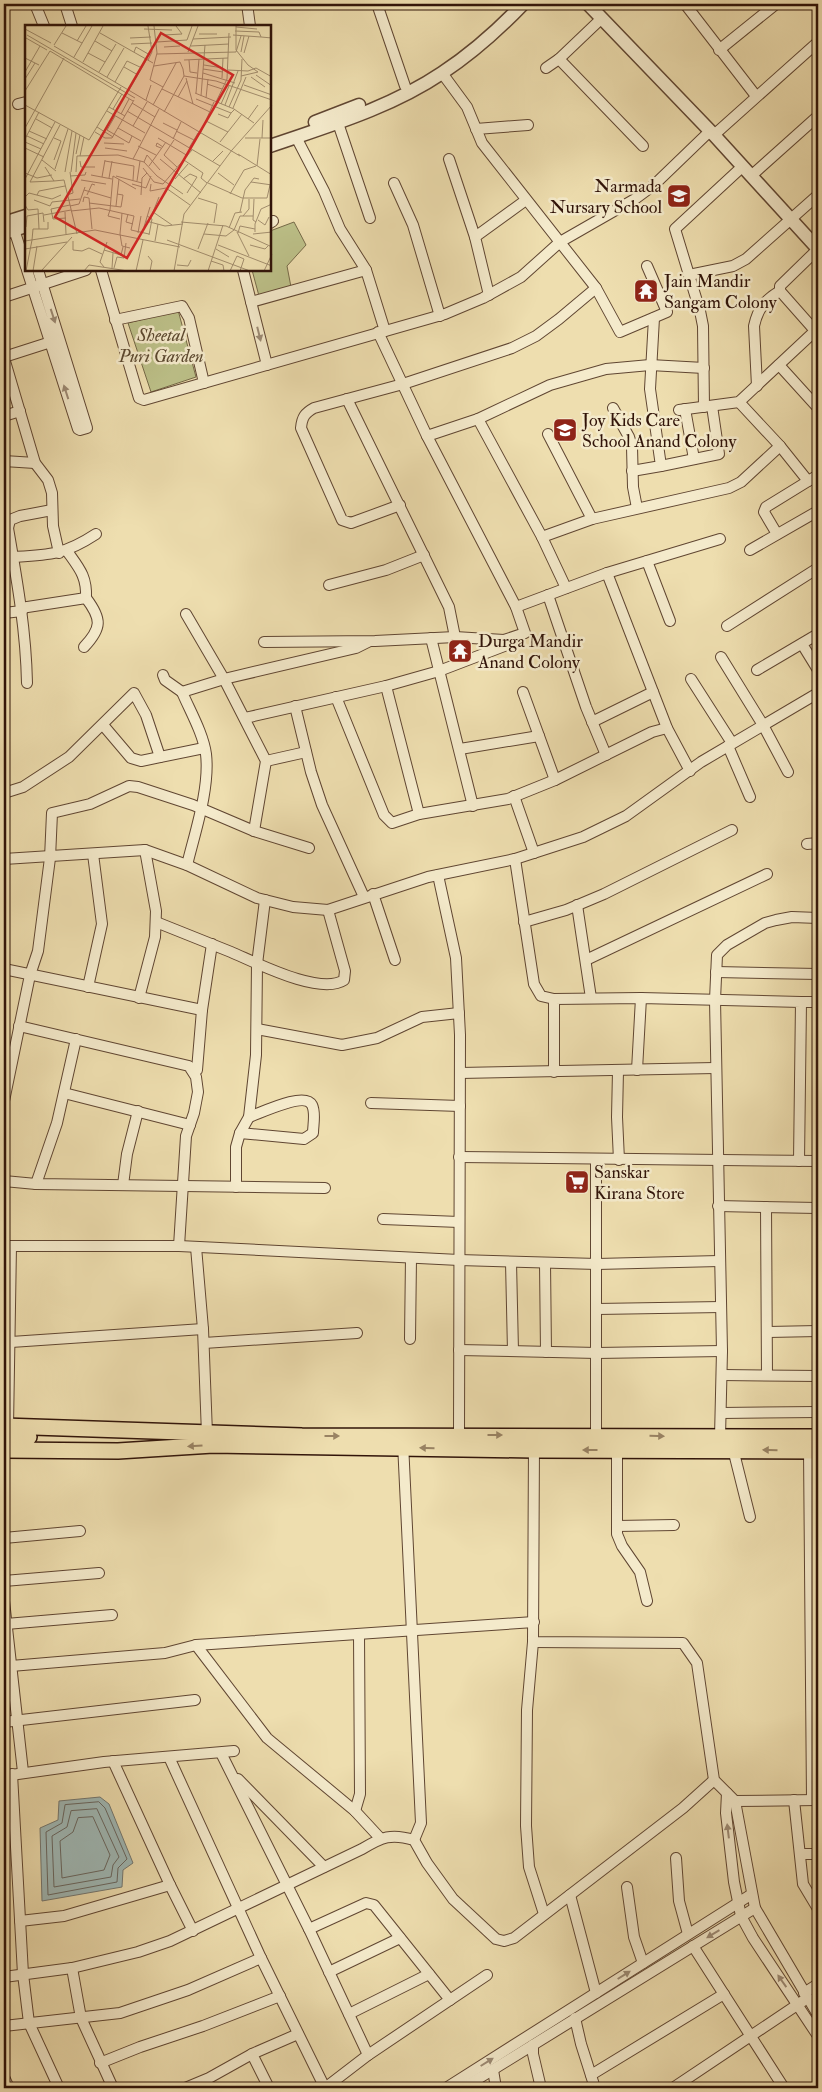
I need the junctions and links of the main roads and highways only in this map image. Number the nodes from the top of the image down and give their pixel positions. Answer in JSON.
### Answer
{"nodes":[{"id":1,"x":5,"y":1430,"type":"edge"},
{"id":2,"x":167,"y":1432,"type":"junction"},
{"id":3,"x":818,"y":1437,"type":"edge"},
{"id":4,"x":141,"y":1440,"type":"junction"},
{"id":5,"x":403,"y":1442,"type":"junction"},
{"id":6,"x":534,"y":1443,"type":"junction"},
{"id":7,"x":162,"y":1448,"type":"junction"},
{"id":8,"x":4,"y":1450,"type":"edge"},
{"id":9,"x":814,"y":1451,"type":"edge"}],
"edges":[{"from":1,"to":2,"type":"main road"},
{"from":1,"to":4,"type":"main road"},
{"from":2,"to":4,"type":"main road"},
{"from":2,"to":5,"type":"main road","one_way":true},
{"from":6,"to":3,"type":"main road","one_way":true},
{"from":4,"to":7,"type":"main road"},
{"from":6,"to":5,"type":"main road","one_way":true},
{"from":5,"to":6,"type":"main road","one_way":true},
{"from":5,"to":7,"type":"main road","one_way":true},
{"from":9,"to":6,"type":"main road","one_way":true},
{"from":7,"to":8,"type":"main road"}]}
